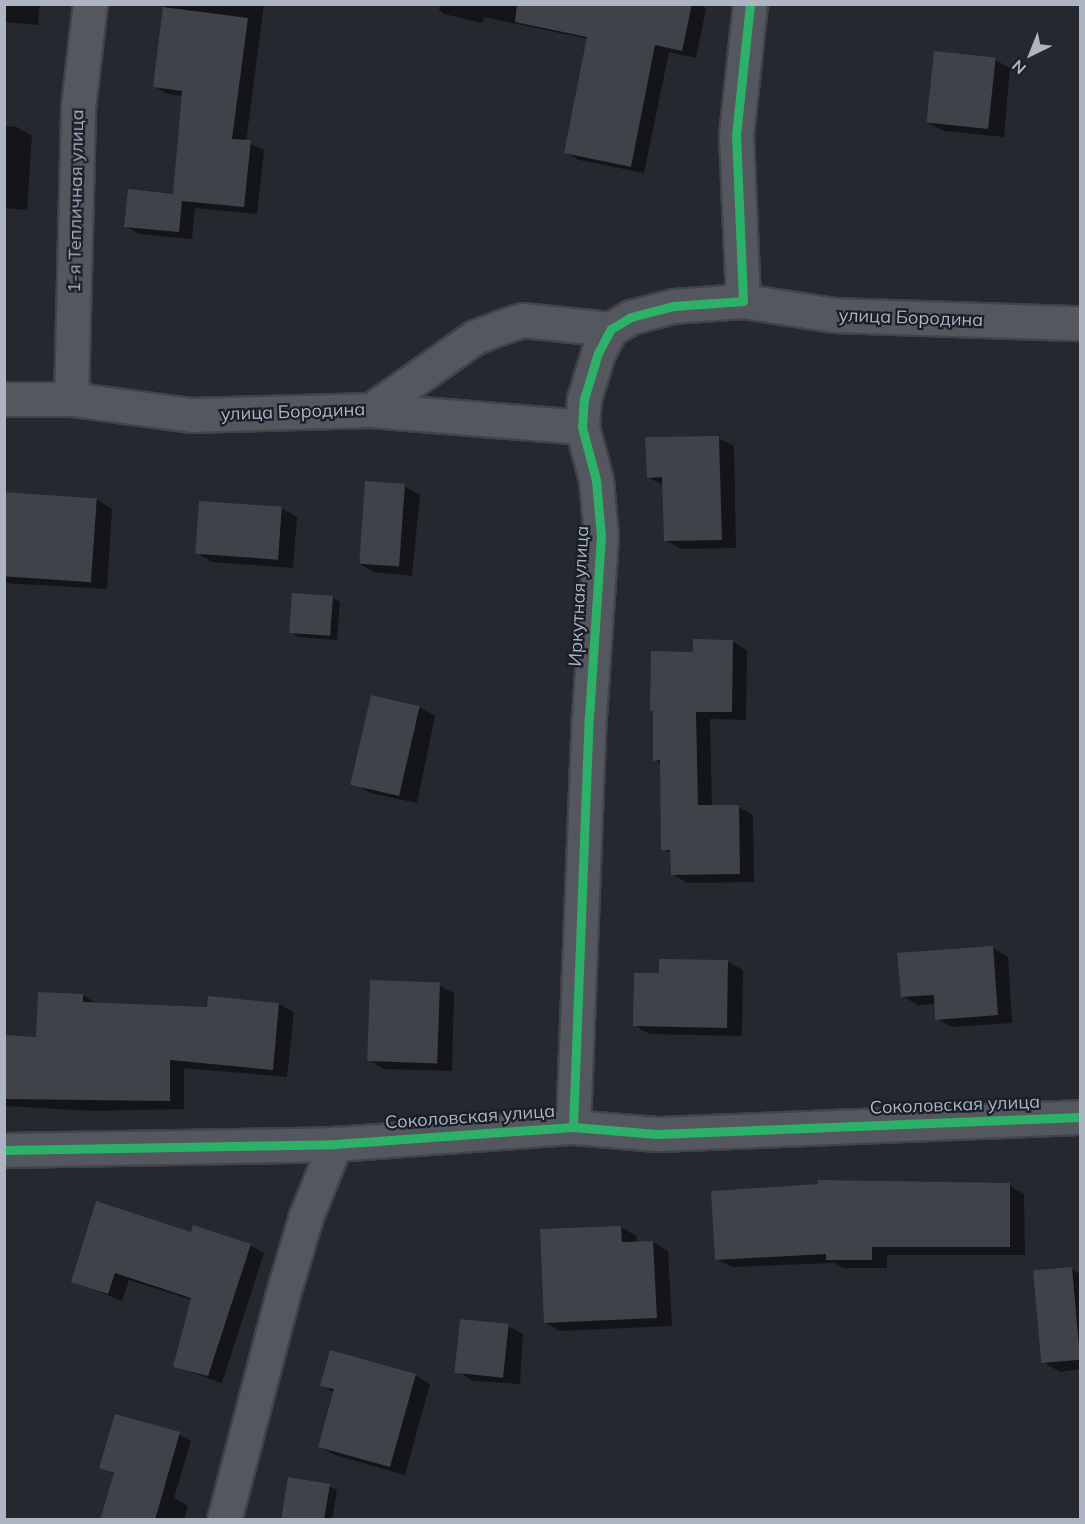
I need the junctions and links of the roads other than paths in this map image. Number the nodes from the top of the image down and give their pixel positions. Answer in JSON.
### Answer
{"nodes":[{"id":1,"x":90,"y":4,"type":"edge"},
{"id":2,"x":750,"y":4,"type":"edge"},
{"id":3,"x":743,"y":302,"type":"junction"},
{"id":4,"x":1080,"y":323,"type":"edge"},
{"id":5,"x":611,"y":330,"type":"junction"},
{"id":6,"x":4,"y":399,"type":"edge"},
{"id":7,"x":71,"y":399,"type":"junction"},
{"id":8,"x":371,"y":410,"type":"junction"},
{"id":9,"x":582,"y":427,"type":"junction"},
{"id":10,"x":1080,"y":1117,"type":"edge"},
{"id":11,"x":573,"y":1127,"type":"junction"},
{"id":12,"x":336,"y":1144,"type":"junction"},
{"id":13,"x":4,"y":1150,"type":"edge"},
{"id":14,"x":224,"y":1520,"type":"edge"}],
"edges":[{"from":1,"to":7,"type":"street","name":"1-я Тепличная улица"},
{"from":2,"to":3,"type":"street"},
{"from":3,"to":4,"type":"street","name":"улица Бородина"},
{"from":3,"to":5,"type":"street"},
{"from":5,"to":8,"type":"street"},
{"from":5,"to":9,"type":"street","name":"Иркутная улица"},
{"from":6,"to":7,"type":"street","name":"улица Бородина"},
{"from":7,"to":8,"type":"street","name":"улица Бородина"},
{"from":8,"to":9,"type":"street","name":"улица Бородина"},
{"from":9,"to":11,"type":"street","name":"Иркутная улица"},
{"from":10,"to":11,"type":"street","name":"Соколовская улица"},
{"from":11,"to":12,"type":"street","name":"Соколовская улица"},
{"from":12,"to":13,"type":"street","name":"Соколовская улица"},
{"from":12,"to":14,"type":"street"}]}
